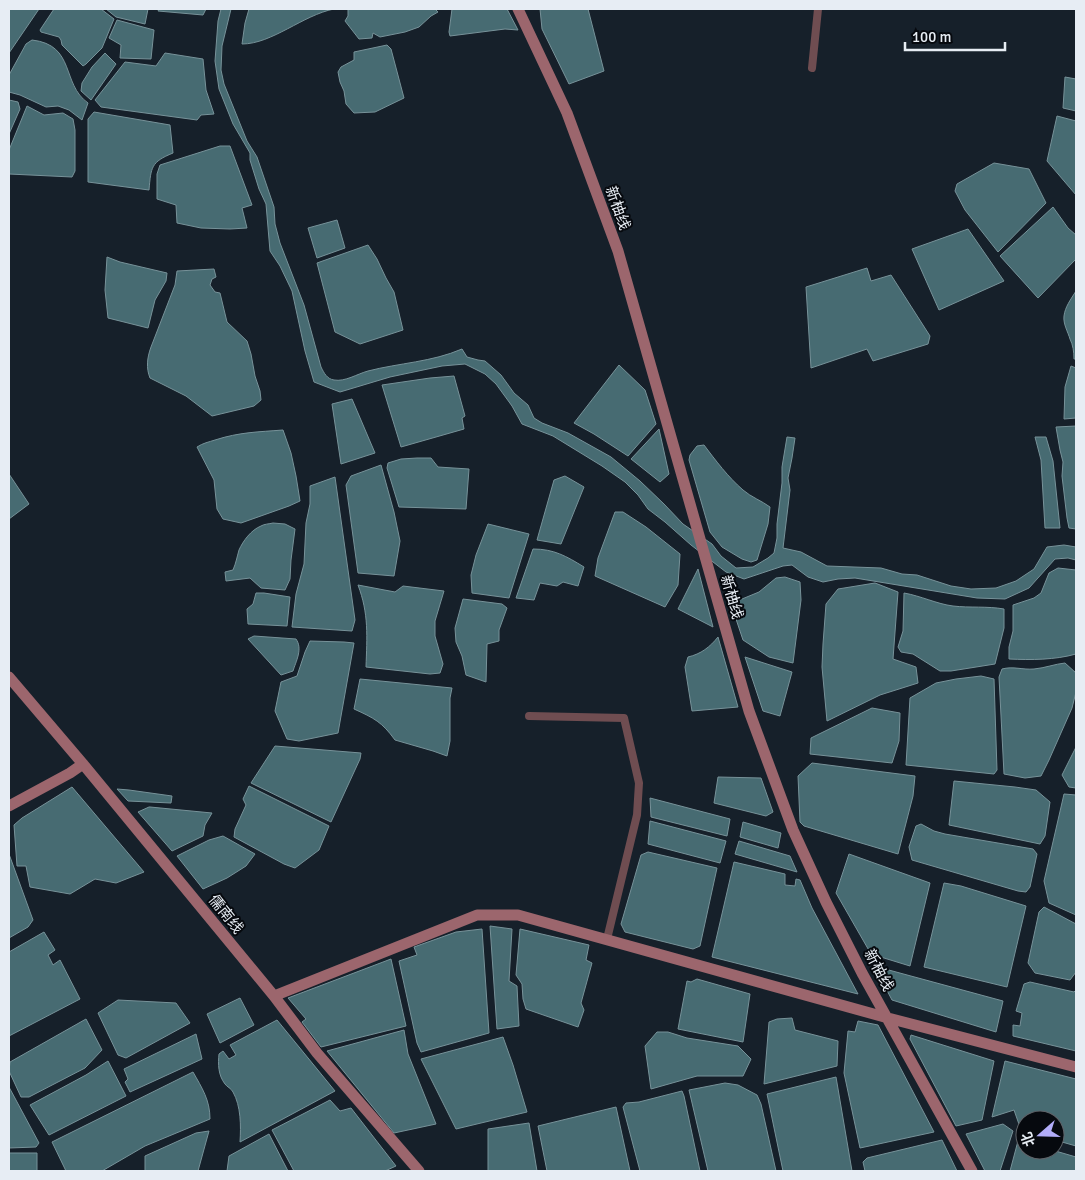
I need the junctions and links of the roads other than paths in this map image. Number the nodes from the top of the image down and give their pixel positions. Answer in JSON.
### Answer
{"nodes":[{"id":1,"x":518,"y":9,"type":"edge"},
{"id":2,"x":818,"y":9,"type":"edge"},
{"id":3,"x":812,"y":68,"type":"dead end"},
{"id":4,"x":9,"y":677,"type":"edge"},
{"id":5,"x":529,"y":716,"type":"dead end"},
{"id":6,"x":83,"y":764,"type":"junction"},
{"id":7,"x":9,"y":806,"type":"edge"},
{"id":8,"x":607,"y":939,"type":"junction"},
{"id":9,"x":274,"y":996,"type":"junction"},
{"id":10,"x":888,"y":1018,"type":"junction"},
{"id":11,"x":1076,"y":1067,"type":"edge"},
{"id":12,"x":419,"y":1171,"type":"edge"},
{"id":13,"x":972,"y":1171,"type":"edge"}],
"edges":[{"from":1,"to":10,"type":"street","name":"新柚线"},
{"from":2,"to":3,"type":"street"},
{"from":4,"to":6,"type":"street","name":"儒南线"},
{"from":5,"to":8,"type":"street"},
{"from":6,"to":7,"type":"street"},
{"from":6,"to":9,"type":"street","name":"儒南线"},
{"from":8,"to":9,"type":"street"},
{"from":8,"to":10,"type":"street"},
{"from":9,"to":12,"type":"street","name":"儒南线"},
{"from":10,"to":11,"type":"street"},
{"from":10,"to":13,"type":"street","name":"新柚线"}]}
